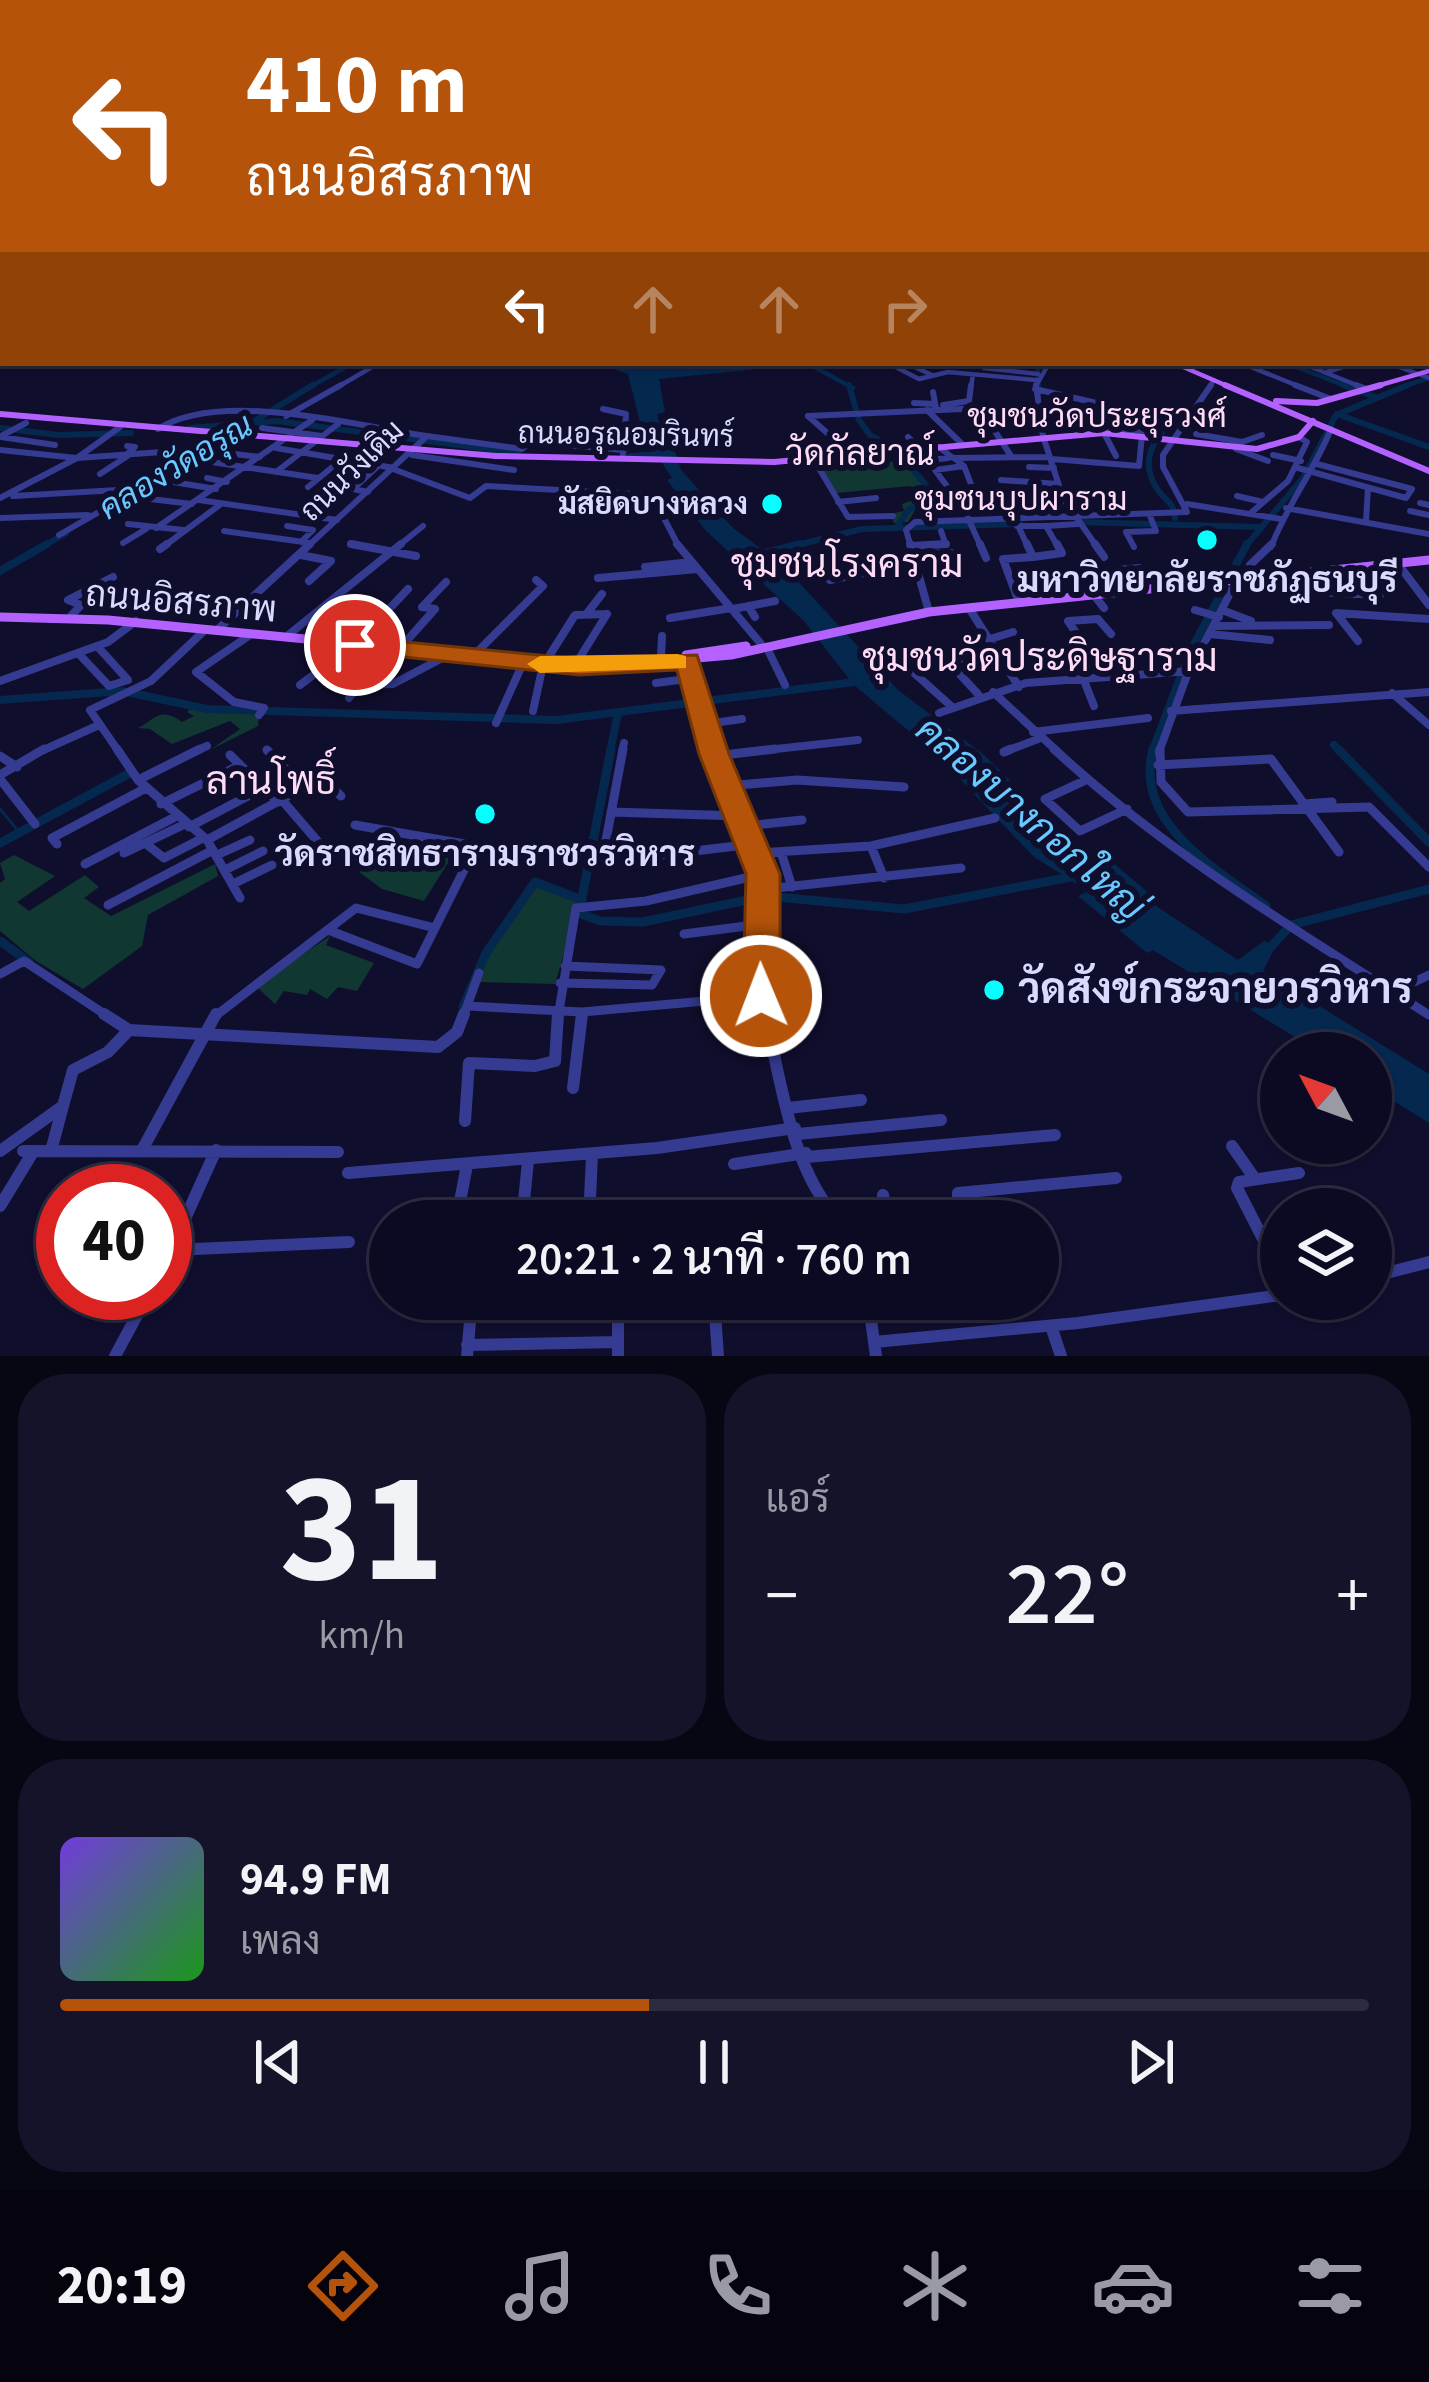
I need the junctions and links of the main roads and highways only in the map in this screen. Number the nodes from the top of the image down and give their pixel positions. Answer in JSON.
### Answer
{"nodes":[{"id":1,"x":1180,"y":366,"type":"edge"},
{"id":2,"x":1180,"y":366,"type":"edge"},
{"id":3,"x":1194,"y":366,"type":"edge"},
{"id":4,"x":1426,"y":375,"type":"edge"},
{"id":5,"x":1276,"y":401,"type":"junction"},
{"id":6,"x":1334,"y":401,"type":"junction"},
{"id":7,"x":1286,"y":410,"type":"junction"},
{"id":8,"x":0,"y":414,"type":"edge"},
{"id":9,"x":1324,"y":424,"type":"junction"},
{"id":10,"x":623,"y":453,"type":"road end"},
{"id":11,"x":477,"y":454,"type":"junction"},
{"id":12,"x":1429,"y":467,"type":"edge"},
{"id":13,"x":1429,"y":558,"type":"edge"},
{"id":14,"x":1232,"y":580,"type":"junction"},
{"id":15,"x":1018,"y":600,"type":"junction"},
{"id":16,"x":928,"y":610,"type":"junction"},
{"id":17,"x":0,"y":615,"type":"edge"},
{"id":18,"x":136,"y":621,"type":"junction"},
{"id":19,"x":213,"y":630,"type":"junction"},
{"id":20,"x":288,"y":636,"type":"junction"},
{"id":21,"x":355,"y":644,"type":"junction"},
{"id":22,"x":687,"y":658,"type":"junction"},
{"id":23,"x":545,"y":663,"type":"junction"}],
"edges":[{"from":1,"to":7,"type":"main road"},
{"from":2,"to":7,"type":"main road"},
{"from":3,"to":5,"type":"main road"},
{"from":4,"to":6,"type":"main road"},
{"from":5,"to":6,"type":"main road"},
{"from":5,"to":9,"type":"main road"},
{"from":6,"to":9,"type":"main road"},
{"from":7,"to":9,"type":"main road"},
{"from":8,"to":11,"type":"main road","name":"ถนนอรุณอมรินทร์"},
{"from":9,"to":11,"type":"main road","name":"ถนนอรุณอมรินทร์","bridge":true},
{"from":9,"to":12,"type":"main road"},
{"from":10,"to":11,"type":"main road"},
{"from":13,"to":14,"type":"main road"},
{"from":13,"to":14,"type":"main road"},
{"from":14,"to":15,"type":"main road"},
{"from":14,"to":15,"type":"main road"},
{"from":15,"to":16,"type":"main road"},
{"from":15,"to":16,"type":"main road"},
{"from":16,"to":22,"type":"main road"},
{"from":17,"to":18,"type":"main road","name":"ถนนอิสรภาพ"},
{"from":17,"to":18,"type":"main road"},
{"from":18,"to":19,"type":"main road"},
{"from":19,"to":20,"type":"main road"},
{"from":19,"to":20,"type":"main road","name":"ถนนอิสรภาพ"},
{"from":20,"to":21,"type":"main road","name":"ถนนอิสรภาพ"},
{"from":21,"to":23,"type":"main road","name":"ถนนอิสรภาพ"},
{"from":21,"to":23,"type":"main road"},
{"from":22,"to":23,"type":"main road","name":"ถนนอิสรภาพ"},
{"from":22,"to":23,"type":"main road"}]}
